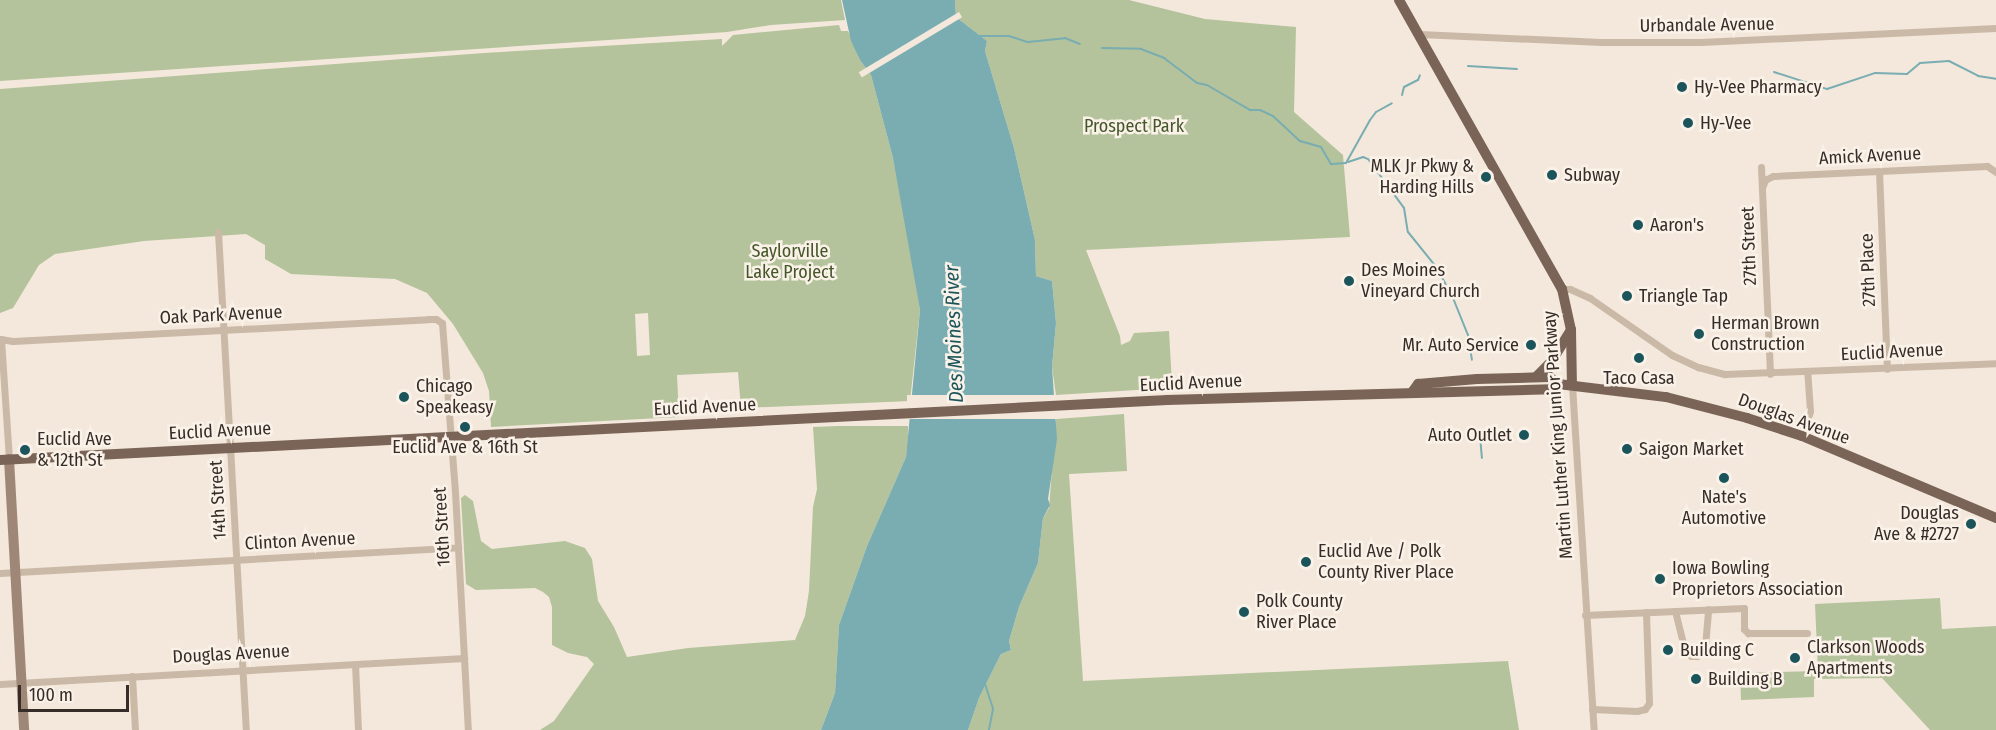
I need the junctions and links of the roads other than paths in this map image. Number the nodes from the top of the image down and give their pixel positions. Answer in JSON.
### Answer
{"nodes":[{"id":1,"x":1399,"y":0,"type":"edge"},
{"id":2,"x":1996,"y":28,"type":"edge"},
{"id":3,"x":1419,"y":34,"type":"junction"},
{"id":4,"x":1761,"y":167,"type":"dead end"},
{"id":5,"x":1879,"y":171,"type":"junction"},
{"id":6,"x":1996,"y":172,"type":"edge"},
{"id":7,"x":1762,"y":188,"type":"junction"},
{"id":8,"x":218,"y":231,"type":"dead end"},
{"id":9,"x":1562,"y":289,"type":"junction"},
{"id":10,"x":442,"y":323,"type":"joint"},
{"id":11,"x":224,"y":330,"type":"junction"},
{"id":12,"x":1571,"y":330,"type":"junction"},
{"id":13,"x":1,"y":339,"type":"edge"},
{"id":14,"x":1996,"y":363,"type":"edge"},
{"id":15,"x":1887,"y":369,"type":"junction"},
{"id":16,"x":1807,"y":372,"type":"junction"},
{"id":17,"x":1770,"y":374,"type":"junction"},
{"id":18,"x":1536,"y":377,"type":"junction"},
{"id":19,"x":1558,"y":384,"type":"junction"},
{"id":20,"x":1572,"y":384,"type":"junction"},
{"id":21,"x":1413,"y":391,"type":"junction"},
{"id":22,"x":451,"y":436,"type":"junction"},
{"id":23,"x":1802,"y":436,"type":"junction"},
{"id":24,"x":230,"y":447,"type":"junction"},
{"id":25,"x":4,"y":459,"type":"edge"},
{"id":26,"x":1996,"y":518,"type":"edge"},
{"id":27,"x":458,"y":548,"type":"junction"},
{"id":28,"x":236,"y":560,"type":"junction"},
{"id":29,"x":0,"y":573,"type":"edge"},
{"id":30,"x":15,"y":573,"type":"junction"},
{"id":31,"x":1708,"y":609,"type":"junction"},
{"id":32,"x":1675,"y":611,"type":"junction"},
{"id":33,"x":1646,"y":612,"type":"junction"},
{"id":34,"x":1585,"y":615,"type":"junction"},
{"id":35,"x":1807,"y":633,"type":"dead end"},
{"id":36,"x":464,"y":658,"type":"junction"},
{"id":37,"x":355,"y":664,"type":"junction"},
{"id":38,"x":243,"y":670,"type":"junction"},
{"id":39,"x":132,"y":676,"type":"junction"},
{"id":40,"x":22,"y":683,"type":"junction"},
{"id":41,"x":0,"y":684,"type":"edge"},
{"id":42,"x":1592,"y":708,"type":"junction"},
{"id":43,"x":24,"y":730,"type":"edge"},
{"id":44,"x":135,"y":730,"type":"edge"},
{"id":45,"x":246,"y":730,"type":"edge"},
{"id":46,"x":358,"y":730,"type":"edge"},
{"id":47,"x":468,"y":730,"type":"edge"},
{"id":48,"x":1594,"y":730,"type":"edge"}],
"edges":[{"from":1,"to":3,"type":"main road","name":"Martin Luther King Junior Parkway"},
{"from":2,"to":3,"type":"street","name":"Urbandale Avenue"},
{"from":3,"to":9,"type":"main road","name":"Martin Luther King Junior Parkway"},
{"from":4,"to":7,"type":"street","name":"27th Street"},
{"from":5,"to":6,"type":"street","name":"Amick Avenue"},
{"from":5,"to":7,"type":"street","name":"Amick Avenue"},
{"from":5,"to":15,"type":"street","name":"27th Place"},
{"from":7,"to":17,"type":"street","name":"27th Street"},
{"from":8,"to":11,"type":"street","name":"14th Street"},
{"from":9,"to":12,"type":"main road","name":"Martin Luther King Junior Parkway"},
{"from":9,"to":17,"type":"street","name":"Euclid Avenue"},
{"from":10,"to":11,"type":"street","name":"Oak Park Avenue"},
{"from":10,"to":22,"type":"street","name":"16th Street"},
{"from":11,"to":13,"type":"street","name":"Oak Park Avenue"},
{"from":11,"to":24,"type":"street","name":"14th Street"},
{"from":12,"to":18,"type":"main road"},
{"from":12,"to":20,"type":"main road","name":"Martin Luther King Junior Parkway"},
{"from":13,"to":25,"type":"street"},
{"from":14,"to":15,"type":"street","name":"Euclid Avenue"},
{"from":15,"to":16,"type":"street","name":"Euclid Avenue"},
{"from":16,"to":17,"type":"street","name":"Euclid Avenue"},
{"from":16,"to":23,"type":"street"},
{"from":18,"to":19,"type":"main road","name":"Euclid Avenue"},
{"from":18,"to":21,"type":"main road","name":"Euclid Avenue"},
{"from":19,"to":20,"type":"main road","name":"Euclid Avenue"},
{"from":19,"to":21,"type":"main road","name":"Euclid Avenue"},
{"from":20,"to":23,"type":"main road","name":"Douglas Avenue"},
{"from":20,"to":34,"type":"street","name":"Martin Luther King Junior Parkway"},
{"from":21,"to":22,"type":"main road","name":"Euclid Avenue"},
{"from":22,"to":24,"type":"main road","name":"Euclid Avenue"},
{"from":22,"to":27,"type":"street","name":"16th Street"},
{"from":23,"to":26,"type":"main road","name":"Douglas Avenue"},
{"from":24,"to":25,"type":"main road","name":"Euclid Avenue"},
{"from":24,"to":28,"type":"street","name":"14th Street"},
{"from":25,"to":30,"type":"main road"},
{"from":27,"to":28,"type":"street","name":"Clinton Avenue"},
{"from":27,"to":36,"type":"street","name":"16th Street"},
{"from":28,"to":30,"type":"street","name":"Clinton Avenue"},
{"from":28,"to":38,"type":"street","name":"14th Street"},
{"from":29,"to":30,"type":"street","name":"Clinton Avenue"},
{"from":30,"to":40,"type":"main road"},
{"from":31,"to":32,"type":"street"},
{"from":31,"to":32,"type":"street"},
{"from":31,"to":35,"type":"street"},
{"from":32,"to":33,"type":"street"},
{"from":33,"to":34,"type":"street"},
{"from":33,"to":42,"type":"street"},
{"from":34,"to":42,"type":"street","name":"Martin Luther King Junior Parkway"},
{"from":36,"to":37,"type":"street","name":"Douglas Avenue"},
{"from":36,"to":47,"type":"street","name":"16th Street"},
{"from":37,"to":38,"type":"street","name":"Douglas Avenue"},
{"from":37,"to":46,"type":"street"},
{"from":38,"to":39,"type":"street","name":"Douglas Avenue"},
{"from":38,"to":45,"type":"street","name":"14th Street"},
{"from":39,"to":40,"type":"street","name":"Douglas Avenue"},
{"from":39,"to":44,"type":"street"},
{"from":40,"to":41,"type":"street","name":"Douglas Avenue"},
{"from":40,"to":43,"type":"main road"},
{"from":42,"to":48,"type":"street","name":"Martin Luther King Junior Parkway"}]}
